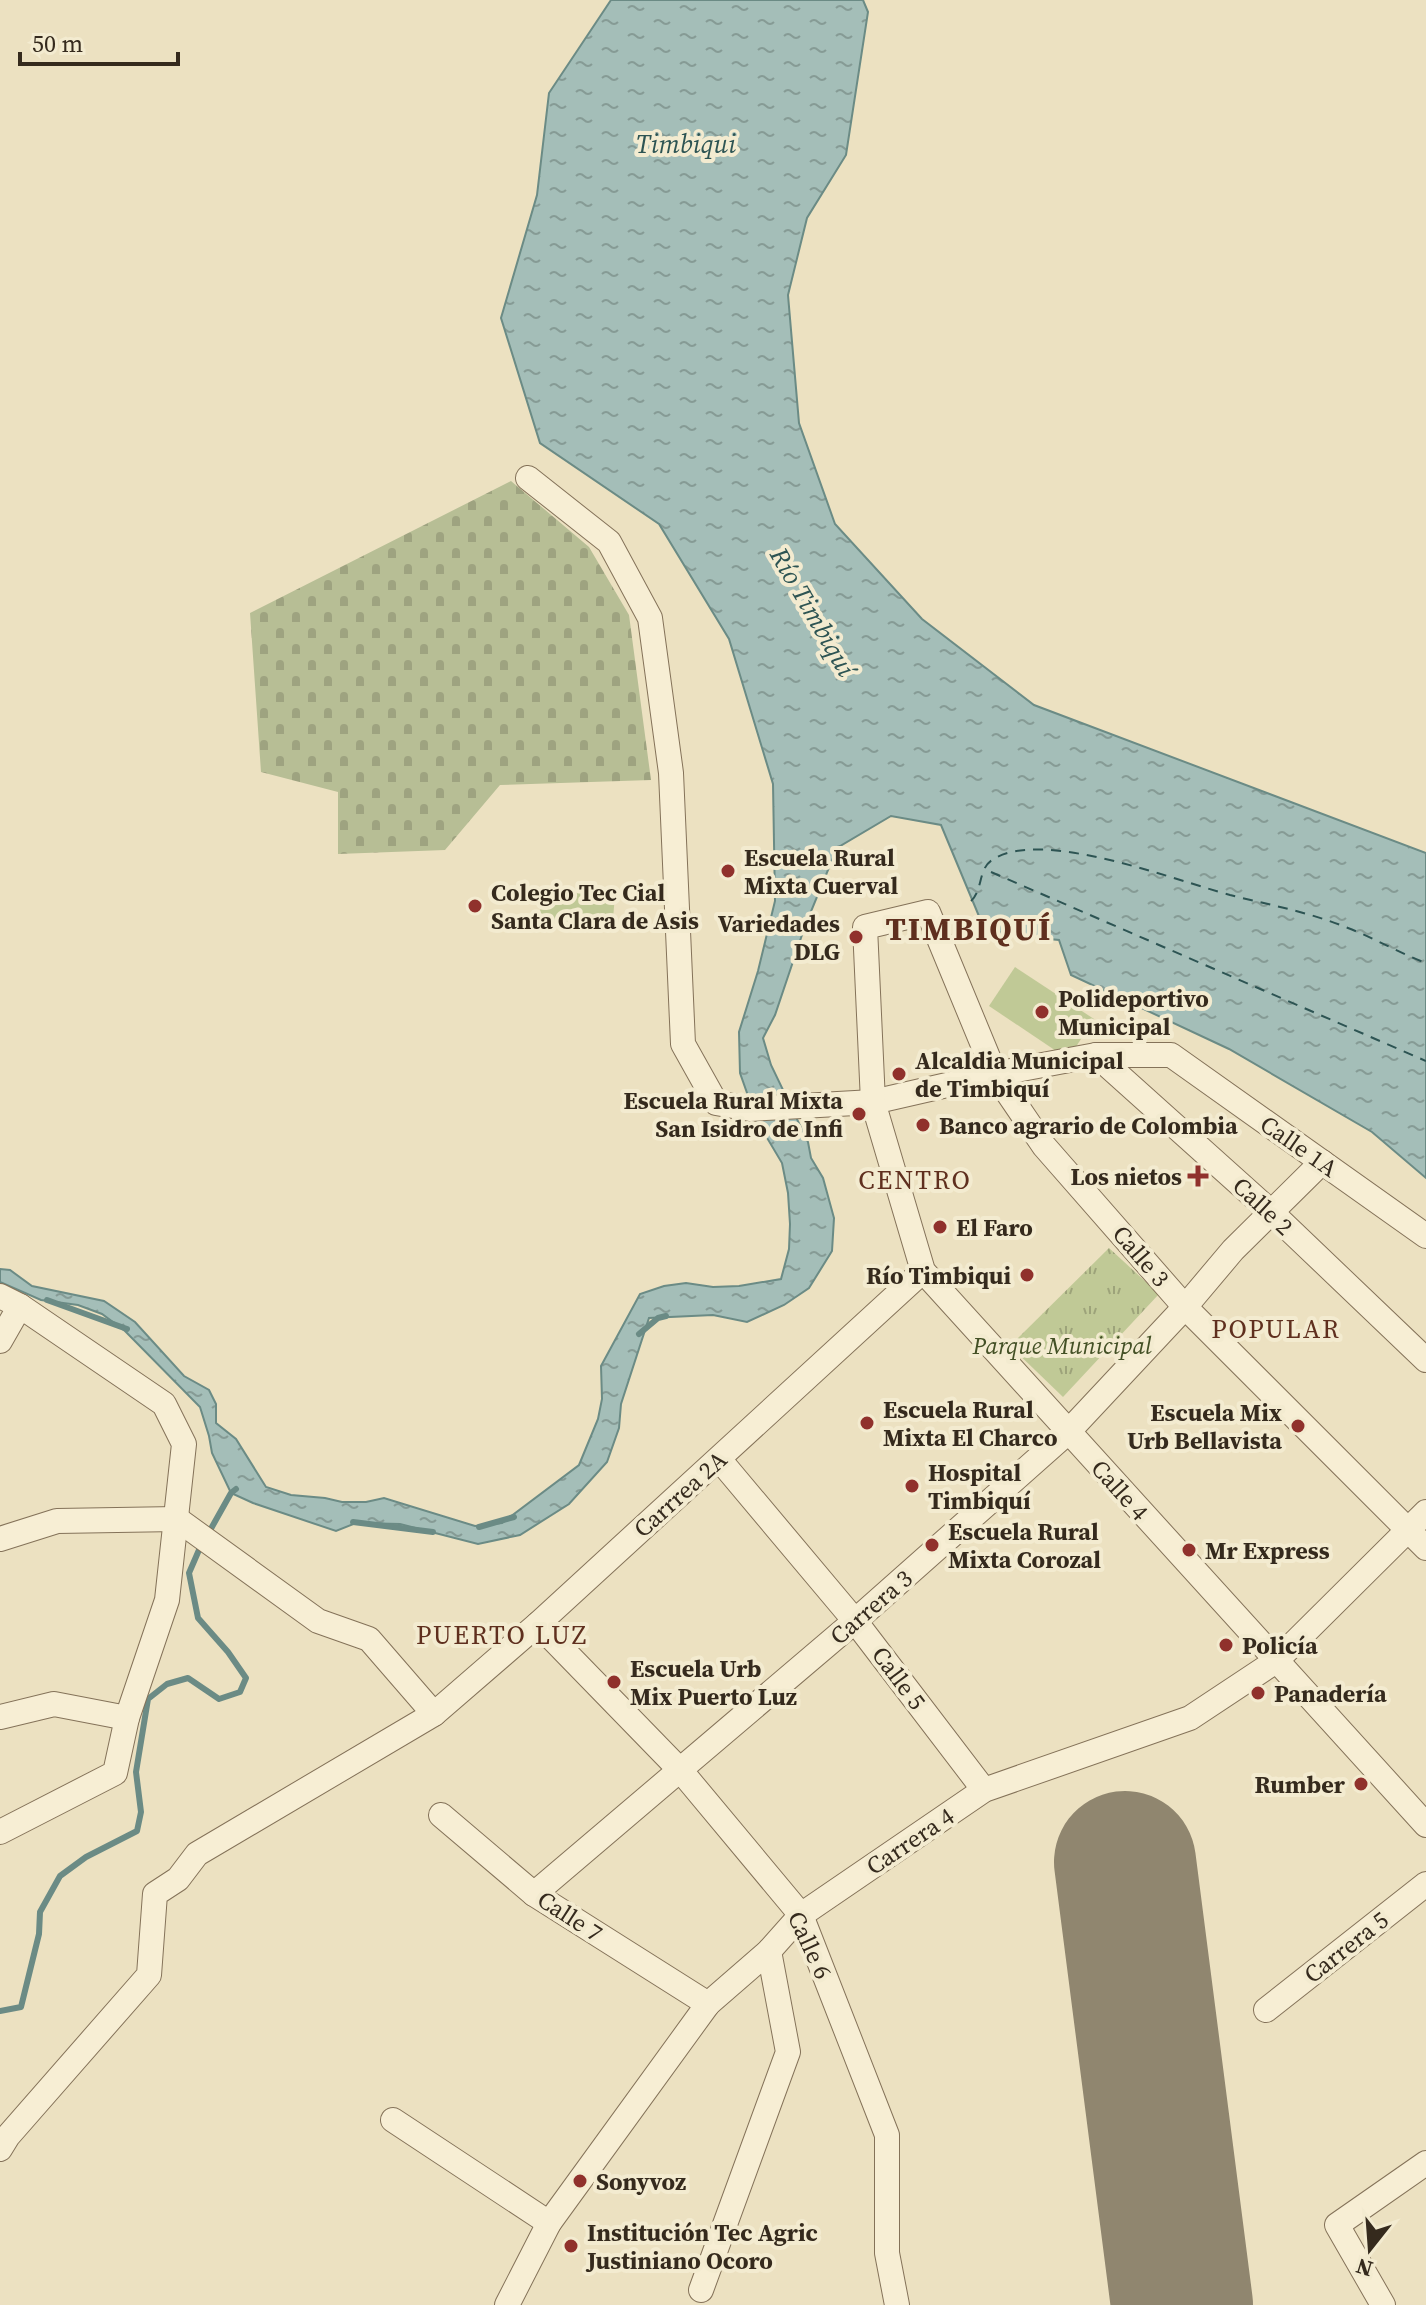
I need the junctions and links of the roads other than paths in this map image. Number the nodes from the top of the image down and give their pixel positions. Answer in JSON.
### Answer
{"nodes":[{"id":1,"x":528,"y":478,"type":"dead end"},
{"id":2,"x":928,"y":912,"type":"joint"},
{"id":3,"x":1096,"y":1055,"type":"junction"},
{"id":4,"x":995,"y":1074,"type":"junction"},
{"id":5,"x":873,"y":1102,"type":"junction"},
{"id":6,"x":1322,"y":1162,"type":"junction"},
{"id":7,"x":1271,"y":1212,"type":"junction"},
{"id":8,"x":1426,"y":1236,"type":"edge"},
{"id":9,"x":923,"y":1271,"type":"junction"},
{"id":10,"x":10,"y":1301,"type":"edge"},
{"id":11,"x":1185,"y":1307,"type":"junction"},
{"id":12,"x":0,"y":1341,"type":"edge"},
{"id":13,"x":1426,"y":1360,"type":"edge"},
{"id":14,"x":1068,"y":1432,"type":"junction"},
{"id":15,"x":719,"y":1459,"type":"junction"},
{"id":16,"x":1426,"y":1512,"type":"edge"},
{"id":17,"x":177,"y":1519,"type":"junction"},
{"id":18,"x":1408,"y":1530,"type":"junction"},
{"id":19,"x":0,"y":1539,"type":"edge"},
{"id":20,"x":1426,"y":1548,"type":"edge"},
{"id":21,"x":855,"y":1621,"type":"junction"},
{"id":22,"x":538,"y":1624,"type":"junction"},
{"id":23,"x":1276,"y":1661,"type":"junction"},
{"id":24,"x":434,"y":1714,"type":"junction"},
{"id":25,"x":0,"y":1717,"type":"edge"},
{"id":26,"x":127,"y":1718,"type":"junction"},
{"id":27,"x":681,"y":1771,"type":"junction"},
{"id":28,"x":984,"y":1790,"type":"junction"},
{"id":29,"x":441,"y":1815,"type":"dead end"},
{"id":30,"x":1426,"y":1825,"type":"edge"},
{"id":31,"x":0,"y":1832,"type":"edge"},
{"id":32,"x":1426,"y":1884,"type":"edge"},
{"id":33,"x":534,"y":1894,"type":"junction"},
{"id":34,"x":801,"y":1915,"type":"junction"},
{"id":35,"x":769,"y":1951,"type":"junction"},
{"id":36,"x":708,"y":2004,"type":"junction"},
{"id":37,"x":1266,"y":2010,"type":"dead end"},
{"id":38,"x":393,"y":2120,"type":"dead end"},
{"id":39,"x":0,"y":2149,"type":"edge"},
{"id":40,"x":1426,"y":2163,"type":"edge"},
{"id":41,"x":549,"y":2223,"type":"junction"},
{"id":42,"x":701,"y":2290,"type":"dead end"},
{"id":43,"x":507,"y":2305,"type":"edge"},
{"id":44,"x":897,"y":2305,"type":"edge"},
{"id":45,"x":1383,"y":2305,"type":"edge"}],
"edges":[{"from":1,"to":5,"type":"street"},
{"from":2,"to":4,"type":"street","name":"Calle 3"},
{"from":2,"to":5,"type":"street","name":"Calle 4"},
{"from":3,"to":4,"type":"street"},
{"from":3,"to":6,"type":"street","name":"Calle 1A"},
{"from":3,"to":7,"type":"street","name":"Calle 2"},
{"from":4,"to":5,"type":"street"},
{"from":4,"to":11,"type":"street","name":"Calle 3"},
{"from":5,"to":9,"type":"street","name":"Calle 4"},
{"from":6,"to":7,"type":"street","name":"Carrera 3"},
{"from":6,"to":8,"type":"street","name":"Calle 1A"},
{"from":7,"to":11,"type":"street","name":"Carrera 3"},
{"from":7,"to":13,"type":"street","name":"Calle 2"},
{"from":9,"to":14,"type":"street","name":"Calle 4"},
{"from":9,"to":15,"type":"street","name":"Carrrea 2A"},
{"from":10,"to":12,"type":"street"},
{"from":10,"to":17,"type":"street"},
{"from":11,"to":14,"type":"street","name":"Carrera 3"},
{"from":11,"to":18,"type":"street","name":"Calle 3"},
{"from":14,"to":21,"type":"street","name":"Carrera 3"},
{"from":14,"to":23,"type":"street","name":"Calle 4"},
{"from":15,"to":21,"type":"street","name":"Calle 5"},
{"from":15,"to":22,"type":"street","name":"Carrrea 2A"},
{"from":16,"to":18,"type":"street","name":"Carrera 4"},
{"from":17,"to":19,"type":"street"},
{"from":17,"to":24,"type":"street"},
{"from":17,"to":26,"type":"street"},
{"from":18,"to":20,"type":"street","name":"Calle 3"},
{"from":18,"to":23,"type":"street","name":"Carrera 4"},
{"from":21,"to":27,"type":"street","name":"Carrera 3"},
{"from":21,"to":28,"type":"street","name":"Calle 5"},
{"from":22,"to":24,"type":"street","name":"Carrrea 2A"},
{"from":22,"to":27,"type":"street","name":"Calle 6"},
{"from":23,"to":28,"type":"street","name":"Carrera 4"},
{"from":23,"to":30,"type":"street","name":"Calle 4"},
{"from":24,"to":39,"type":"street","name":"Carrrea 2A"},
{"from":25,"to":26,"type":"street"},
{"from":26,"to":31,"type":"street"},
{"from":27,"to":33,"type":"street","name":"Carrera 3"},
{"from":27,"to":34,"type":"street","name":"Calle 6"},
{"from":28,"to":34,"type":"street","name":"Carrera 4"},
{"from":29,"to":33,"type":"street","name":"Calle 7"},
{"from":32,"to":37,"type":"street","name":"Carrera 5"},
{"from":33,"to":36,"type":"street","name":"Calle 7"},
{"from":34,"to":35,"type":"street","name":"Carrera 4"},
{"from":34,"to":44,"type":"street","name":"Calle 6"},
{"from":35,"to":36,"type":"street","name":"Carrera 4"},
{"from":35,"to":42,"type":"street"},
{"from":36,"to":41,"type":"street","name":"Carrera 4"},
{"from":38,"to":41,"type":"street"},
{"from":40,"to":45,"type":"street"},
{"from":41,"to":43,"type":"street","name":"Carrera 4"}]}
